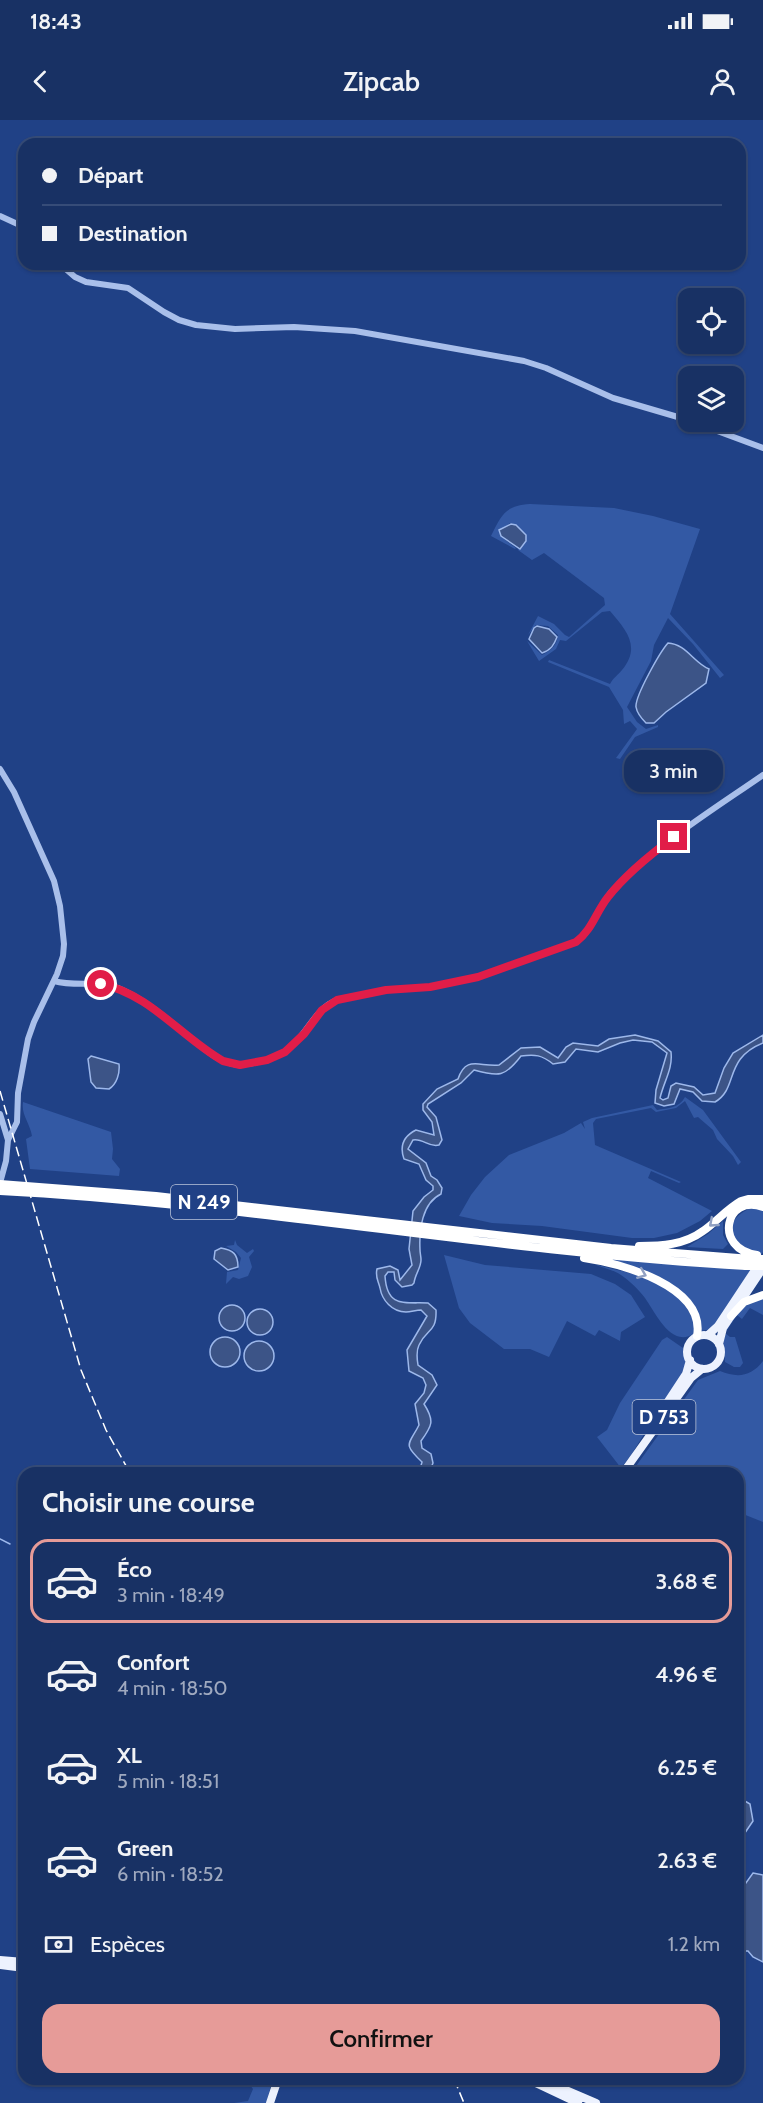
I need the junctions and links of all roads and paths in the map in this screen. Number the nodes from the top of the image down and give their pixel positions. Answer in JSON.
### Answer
{"nodes":[{"id":1,"x":0,"y":216,"type":"edge"},
{"id":2,"x":18,"y":224,"type":"edge"},
{"id":3,"x":67,"y":270,"type":"edge"},
{"id":4,"x":678,"y":417,"type":"edge"},
{"id":5,"x":720,"y":432,"type":"edge"},
{"id":6,"x":763,"y":448,"type":"edge"},
{"id":7,"x":0,"y":769,"type":"edge"},
{"id":8,"x":763,"y":775,"type":"edge"},
{"id":9,"x":54,"y":981,"type":"junction"},
{"id":10,"x":0,"y":1114,"type":"edge"},
{"id":11,"x":8,"y":1140,"type":"junction"},
{"id":12,"x":0,"y":1184,"type":"edge"},
{"id":13,"x":0,"y":1191,"type":"edge"},
{"id":14,"x":763,"y":1199,"type":"edge"},
{"id":15,"x":763,"y":1207,"type":"edge"},
{"id":16,"x":408,"y":1229,"type":"junction"},
{"id":17,"x":423,"y":1231,"type":"junction"},
{"id":18,"x":573,"y":1244,"type":"junction"},
{"id":19,"x":546,"y":1248,"type":"junction"},
{"id":20,"x":757,"y":1259,"type":"edge"},
{"id":21,"x":763,"y":1267,"type":"edge"},
{"id":22,"x":763,"y":1295,"type":"edge"},
{"id":23,"x":731,"y":1316,"type":"junction"},
{"id":24,"x":708,"y":1335,"type":"junction"},
{"id":25,"x":697,"y":1336,"type":"junction"},
{"id":26,"x":719,"y":1344,"type":"junction"},
{"id":27,"x":690,"y":1360,"type":"junction"},
{"id":28,"x":702,"y":1369,"type":"junction"},
{"id":29,"x":627,"y":1467,"type":"edge"},
{"id":30,"x":627,"y":1467,"type":"edge"},
{"id":31,"x":0,"y":1960,"type":"edge"},
{"id":32,"x":18,"y":1962,"type":"edge"},
{"id":33,"x":0,"y":1965,"type":"edge"},
{"id":34,"x":18,"y":1967,"type":"edge"},
{"id":35,"x":276,"y":2085,"type":"edge"},
{"id":36,"x":540,"y":2085,"type":"edge"},
{"id":37,"x":554,"y":2085,"type":"edge"},
{"id":38,"x":270,"y":2103,"type":"edge"},
{"id":39,"x":578,"y":2103,"type":"edge"},
{"id":40,"x":596,"y":2103,"type":"edge"}],
"edges":[{"from":1,"to":2,"type":"street"},
{"from":3,"to":4,"type":"street"},
{"from":5,"to":6,"type":"street"},
{"from":7,"to":9,"type":"street"},
{"from":8,"to":9,"type":"street"},
{"from":9,"to":11,"type":"street"},
{"from":10,"to":11,"type":"street"},
{"from":11,"to":12,"type":"street"},
{"from":12,"to":16,"type":"highway","number":"N 249"},
{"from":13,"to":16,"type":"highway","number":"N 249"},
{"from":14,"to":18,"type":"highway","number":"N 249","one_way":true},
{"from":15,"to":20,"type":"highway"},
{"from":16,"to":17,"type":"highway","number":"N 249"},
{"from":17,"to":18,"type":"highway","number":"N 249"},
{"from":17,"to":19,"type":"highway","number":"N 249"},
{"from":18,"to":20,"type":"highway","number":"N 249"},
{"from":19,"to":20,"type":"highway","number":"N 249"},
{"from":19,"to":25,"type":"highway","number":"N 249","one_way":true},
{"from":20,"to":21,"type":"highway","number":"N 249","bridge":true},
{"from":20,"to":24,"type":"main road"},
{"from":21,"to":23,"type":"main road"},
{"from":22,"to":23,"type":"highway"},
{"from":23,"to":26,"type":"main road"},
{"from":24,"to":25,"type":"main road"},
{"from":24,"to":26,"type":"main road"},
{"from":25,"to":27,"type":"main road"},
{"from":26,"to":28,"type":"main road"},
{"from":27,"to":28,"type":"main road"},
{"from":27,"to":29,"type":"main road","number":"D 753"},
{"from":28,"to":30,"type":"main road","number":"D 753"},
{"from":31,"to":32,"type":"main road"},
{"from":33,"to":34,"type":"main road"},
{"from":35,"to":38,"type":"main road"},
{"from":36,"to":39,"type":"main road"},
{"from":37,"to":40,"type":"main road"}]}
